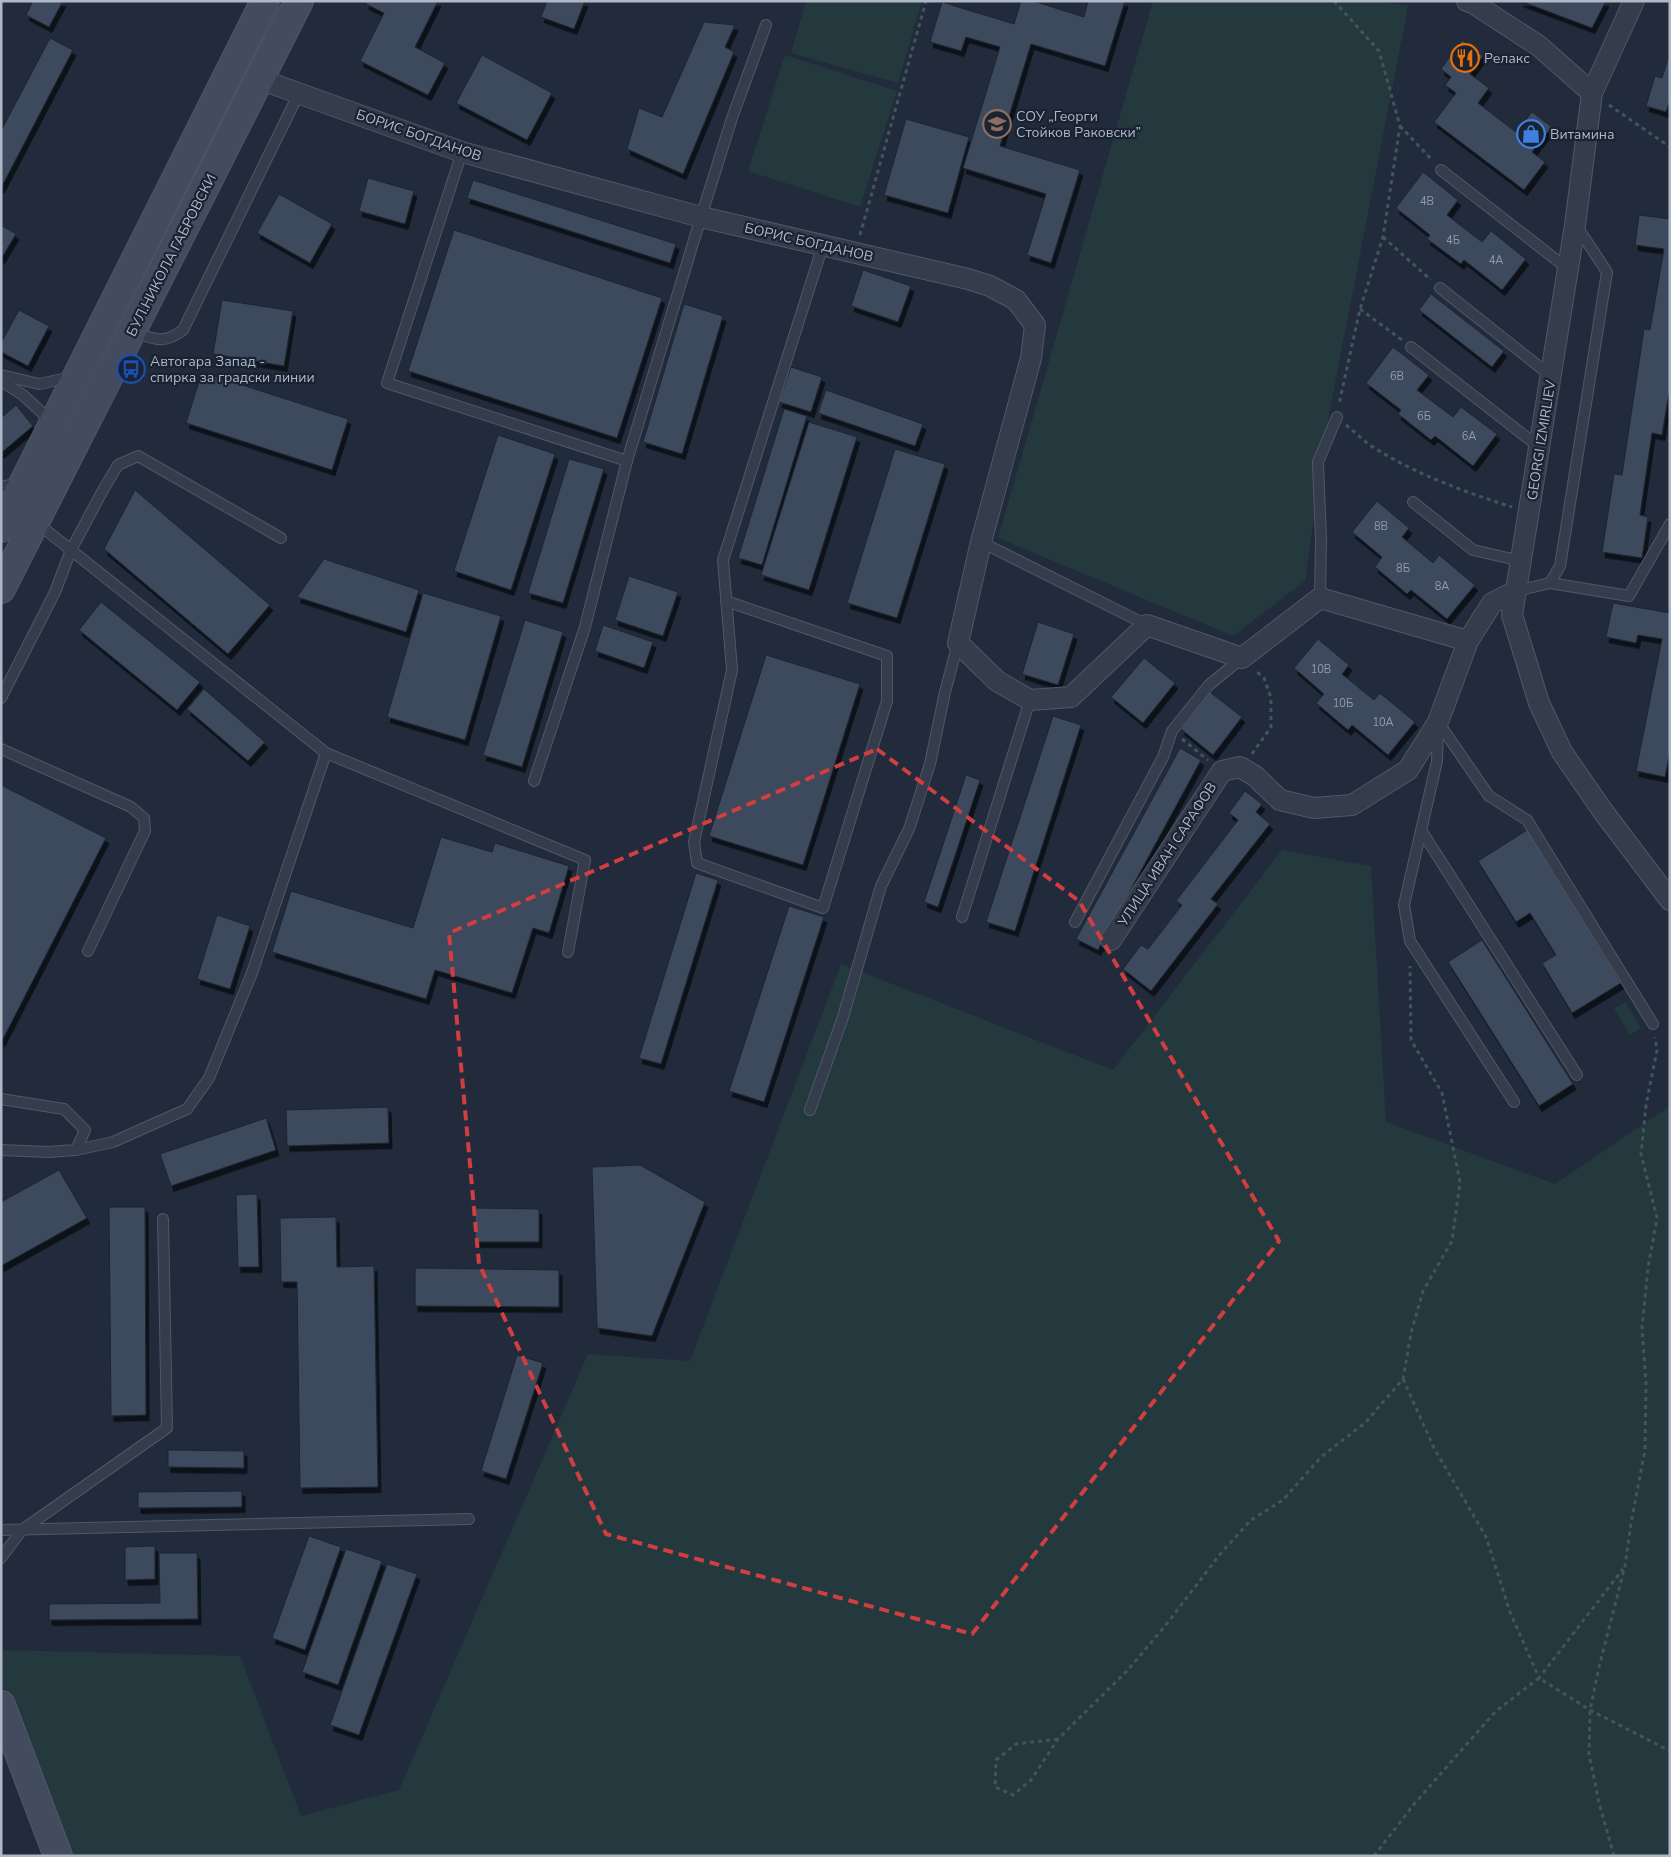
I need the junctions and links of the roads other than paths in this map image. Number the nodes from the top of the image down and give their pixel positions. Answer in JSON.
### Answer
{"nodes":[{"id":1,"x":265,"y":1,"type":"edge"},
{"id":2,"x":299,"y":1,"type":"edge"},
{"id":3,"x":1467,"y":1,"type":"edge"},
{"id":4,"x":1634,"y":1,"type":"edge"},
{"id":5,"x":766,"y":25,"type":"dead end"},
{"id":6,"x":259,"y":80,"type":"junction"},
{"id":7,"x":299,"y":93,"type":"junction"},
{"id":8,"x":1592,"y":93,"type":"junction"},
{"id":9,"x":462,"y":152,"type":"junction"},
{"id":10,"x":1441,"y":170,"type":"road end"},
{"id":11,"x":700,"y":217,"type":"junction"},
{"id":12,"x":1576,"y":225,"type":"junction"},
{"id":13,"x":823,"y":245,"type":"junction"},
{"id":14,"x":1568,"y":269,"type":"junction"},
{"id":15,"x":1440,"y":288,"type":"road end"},
{"id":16,"x":132,"y":332,"type":"junction"},
{"id":17,"x":1411,"y":348,"type":"road end"},
{"id":18,"x":1,"y":375,"type":"edge"},
{"id":19,"x":78,"y":375,"type":"junction"},
{"id":20,"x":1551,"y":376,"type":"junction"},
{"id":21,"x":1,"y":381,"type":"edge"},
{"id":22,"x":1336,"y":417,"type":"road end"},
{"id":23,"x":54,"y":424,"type":"junction"},
{"id":24,"x":1539,"y":448,"type":"junction"},
{"id":25,"x":626,"y":461,"type":"junction"},
{"id":26,"x":13,"y":484,"type":"edge"},
{"id":27,"x":1413,"y":502,"type":"dead end"},
{"id":28,"x":36,"y":522,"type":"junction"},
{"id":29,"x":1670,"y":524,"type":"edge"},
{"id":30,"x":1,"y":528,"type":"edge"},
{"id":31,"x":281,"y":538,"type":"dead end"},
{"id":32,"x":981,"y":542,"type":"junction"},
{"id":33,"x":71,"y":550,"type":"junction"},
{"id":34,"x":1521,"y":561,"type":"junction"},
{"id":35,"x":1550,"y":584,"type":"junction"},
{"id":36,"x":1,"y":589,"type":"edge"},
{"id":37,"x":1516,"y":592,"type":"junction"},
{"id":38,"x":1320,"y":598,"type":"junction"},
{"id":39,"x":726,"y":601,"type":"junction"},
{"id":40,"x":1147,"y":625,"type":"junction"},
{"id":41,"x":1468,"y":642,"type":"junction"},
{"id":42,"x":958,"y":643,"type":"junction"},
{"id":43,"x":1242,"y":658,"type":"junction"},
{"id":44,"x":1,"y":698,"type":"edge"},
{"id":45,"x":1030,"y":700,"type":"junction"},
{"id":46,"x":1438,"y":722,"type":"junction"},
{"id":47,"x":1,"y":749,"type":"edge"},
{"id":48,"x":326,"y":753,"type":"junction"},
{"id":49,"x":534,"y":780,"type":"dead end"},
{"id":50,"x":1421,"y":830,"type":"junction"},
{"id":51,"x":1670,"y":900,"type":"edge"},
{"id":52,"x":962,"y":916,"type":"dead end"},
{"id":53,"x":1075,"y":922,"type":"dead end"},
{"id":54,"x":1110,"y":940,"type":"dead end"},
{"id":55,"x":88,"y":951,"type":"dead end"},
{"id":56,"x":568,"y":952,"type":"dead end"},
{"id":57,"x":1653,"y":1024,"type":"road end"},
{"id":58,"x":1577,"y":1075,"type":"dead end"},
{"id":59,"x":1,"y":1099,"type":"edge"},
{"id":60,"x":1514,"y":1102,"type":"dead end"},
{"id":61,"x":810,"y":1110,"type":"dead end"},
{"id":62,"x":1,"y":1150,"type":"edge"},
{"id":63,"x":76,"y":1150,"type":"junction"},
{"id":64,"x":163,"y":1219,"type":"dead end"},
{"id":65,"x":469,"y":1519,"type":"dead end"},
{"id":66,"x":1,"y":1530,"type":"edge"},
{"id":67,"x":22,"y":1530,"type":"junction"},
{"id":68,"x":1,"y":1558,"type":"edge"},
{"id":69,"x":1,"y":1705,"type":"edge"},
{"id":70,"x":58,"y":1856,"type":"edge"}],
"edges":[{"from":1,"to":19,"type":"street","name":"БУЛ.НИКОЛА ГАБРОВСКИ"},
{"from":2,"to":6,"type":"street","name":"БУЛ.НИКОЛА ГАБРОВСКИ"},
{"from":3,"to":8,"type":"street"},
{"from":4,"to":8,"type":"street","name":"GEORGI IZMIRLIEV"},
{"from":5,"to":11,"type":"lane"},
{"from":6,"to":7,"type":"street","name":"БОРИС БОГДАНОВ"},
{"from":6,"to":16,"type":"street","name":"БУЛ.НИКОЛА ГАБРОВСКИ"},
{"from":7,"to":9,"type":"street","name":"БОРИС БОГДАНОВ"},
{"from":7,"to":16,"type":"lane"},
{"from":8,"to":12,"type":"street","name":"GEORGI IZMIRLIEV"},
{"from":9,"to":11,"type":"street","name":"БОРИС БОГДАНОВ"},
{"from":9,"to":25,"type":"lane"},
{"from":10,"to":14,"type":"lane"},
{"from":11,"to":13,"type":"street","name":"БОРИС БОГДАНОВ"},
{"from":11,"to":25,"type":"lane"},
{"from":12,"to":14,"type":"street","name":"GEORGI IZMIRLIEV"},
{"from":12,"to":35,"type":"lane"},
{"from":13,"to":32,"type":"street","name":"БОРИС БОГДАНОВ"},
{"from":13,"to":39,"type":"lane"},
{"from":14,"to":20,"type":"street","name":"GEORGI IZMIRLIEV"},
{"from":15,"to":20,"type":"lane"},
{"from":16,"to":28,"type":"street","name":"БУЛ.НИКОЛА ГАБРОВСКИ"},
{"from":17,"to":24,"type":"lane"},
{"from":18,"to":19,"type":"lane"},
{"from":19,"to":23,"type":"street","name":"БУЛ.НИКОЛА ГАБРОВСКИ"},
{"from":20,"to":24,"type":"street","name":"GEORGI IZMIRLIEV"},
{"from":21,"to":23,"type":"lane"},
{"from":22,"to":38,"type":"lane"},
{"from":23,"to":26,"type":"street","name":"БУЛ.НИКОЛА ГАБРОВСКИ"},
{"from":24,"to":34,"type":"street","name":"GEORGI IZMIRLIEV"},
{"from":25,"to":49,"type":"lane"},
{"from":26,"to":30,"type":"street","name":"БУЛ.НИКОЛА ГАБРОВСКИ"},
{"from":27,"to":34,"type":"lane"},
{"from":28,"to":33,"type":"lane"},
{"from":28,"to":36,"type":"street","name":"БУЛ.НИКОЛА ГАБРОВСКИ"},
{"from":29,"to":35,"type":"lane"},
{"from":31,"to":33,"type":"lane"},
{"from":32,"to":40,"type":"lane"},
{"from":32,"to":42,"type":"street","name":"БОРИС БОГДАНОВ"},
{"from":33,"to":44,"type":"lane"},
{"from":33,"to":48,"type":"lane"},
{"from":34,"to":37,"type":"street","name":"GEORGI IZMIRLIEV"},
{"from":35,"to":37,"type":"lane"},
{"from":37,"to":41,"type":"street"},
{"from":37,"to":51,"type":"street","name":"GEORGI IZMIRLIEV"},
{"from":38,"to":41,"type":"street"},
{"from":38,"to":43,"type":"street"},
{"from":39,"to":39,"type":"lane"},
{"from":40,"to":43,"type":"street"},
{"from":40,"to":45,"type":"street"},
{"from":41,"to":46,"type":"street"},
{"from":42,"to":45,"type":"street"},
{"from":42,"to":61,"type":"lane"},
{"from":43,"to":53,"type":"lane"},
{"from":45,"to":52,"type":"lane"},
{"from":46,"to":50,"type":"lane"},
{"from":46,"to":54,"type":"street","name":"УЛИЦА ИВАН САРАФОВ"},
{"from":46,"to":57,"type":"lane"},
{"from":47,"to":55,"type":"lane"},
{"from":48,"to":56,"type":"lane"},
{"from":48,"to":63,"type":"lane"},
{"from":50,"to":58,"type":"lane"},
{"from":50,"to":60,"type":"lane"},
{"from":59,"to":63,"type":"lane"},
{"from":62,"to":63,"type":"lane"},
{"from":64,"to":67,"type":"lane"},
{"from":65,"to":67,"type":"lane"},
{"from":66,"to":67,"type":"lane"},
{"from":67,"to":68,"type":"lane"},
{"from":69,"to":70,"type":"street"}]}
